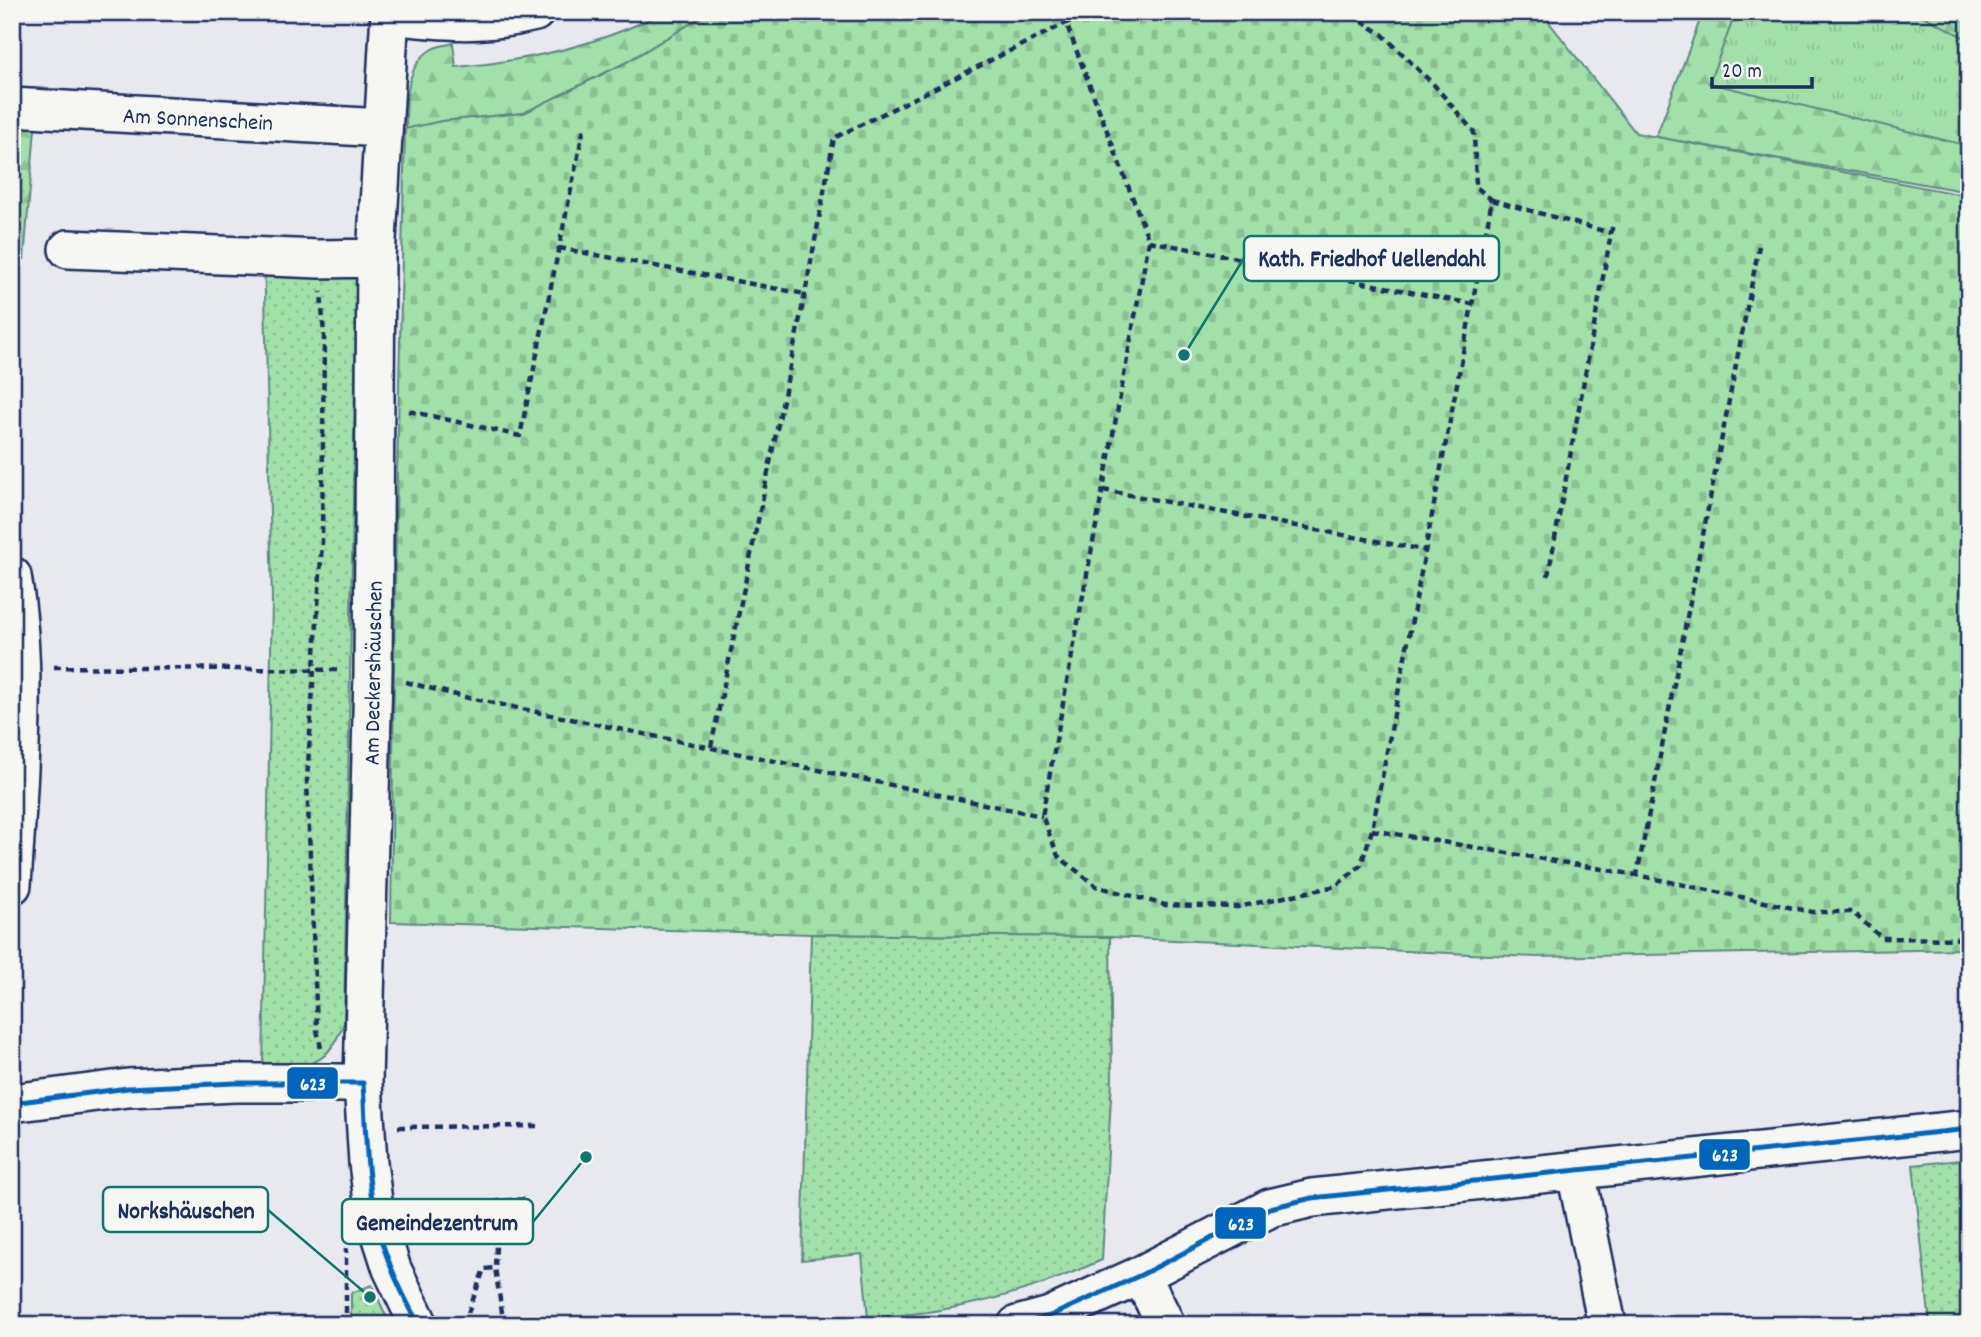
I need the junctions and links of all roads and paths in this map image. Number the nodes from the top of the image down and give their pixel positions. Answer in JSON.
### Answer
{"nodes":[{"id":1,"x":535,"y":12,"type":"edge"},
{"id":2,"x":1095,"y":12,"type":"edge"},
{"id":3,"x":1347,"y":12,"type":"edge"},
{"id":4,"x":390,"y":13,"type":"edge"},
{"id":5,"x":1066,"y":23,"type":"junction"},
{"id":6,"x":12,"y":107,"type":"edge"},
{"id":7,"x":584,"y":127,"type":"dead end"},
{"id":8,"x":383,"y":128,"type":"junction"},
{"id":9,"x":1492,"y":200,"type":"junction"},
{"id":10,"x":1613,"y":223,"type":"dead end"},
{"id":11,"x":1611,"y":233,"type":"junction"},
{"id":12,"x":1149,"y":241,"type":"junction"},
{"id":13,"x":1759,"y":246,"type":"dead end"},
{"id":14,"x":559,"y":248,"type":"junction"},
{"id":15,"x":68,"y":249,"type":"dead end"},
{"id":16,"x":376,"y":258,"type":"junction"},
{"id":17,"x":319,"y":259,"type":"junction"},
{"id":18,"x":805,"y":294,"type":"junction"},
{"id":19,"x":1472,"y":304,"type":"junction"},
{"id":20,"x":374,"y":403,"type":"junction"},
{"id":21,"x":1103,"y":490,"type":"junction"},
{"id":22,"x":1424,"y":550,"type":"junction"},
{"id":23,"x":12,"y":576,"type":"edge"},
{"id":24,"x":1548,"y":576,"type":"dead end"},
{"id":25,"x":63,"y":667,"type":"dead end"},
{"id":26,"x":313,"y":669,"type":"junction"},
{"id":27,"x":373,"y":673,"type":"junction"},
{"id":28,"x":711,"y":747,"type":"junction"},
{"id":29,"x":1042,"y":816,"type":"junction"},
{"id":30,"x":1372,"y":830,"type":"junction"},
{"id":31,"x":1637,"y":876,"type":"junction"},
{"id":32,"x":12,"y":885,"type":"edge"},
{"id":33,"x":1969,"y":939,"type":"edge"},
{"id":34,"x":345,"y":1084,"type":"junction"},
{"id":35,"x":12,"y":1103,"type":"edge"},
{"id":36,"x":540,"y":1126,"type":"dead end"},
{"id":37,"x":366,"y":1127,"type":"junction"},
{"id":38,"x":1969,"y":1129,"type":"edge"},
{"id":39,"x":1576,"y":1172,"type":"junction"},
{"id":40,"x":530,"y":1199,"type":"dead end"},
{"id":41,"x":495,"y":1268,"type":"junction"},
{"id":42,"x":1141,"y":1275,"type":"junction"},
{"id":43,"x":418,"y":1324,"type":"edge"},
{"id":44,"x":464,"y":1324,"type":"edge"},
{"id":45,"x":553,"y":1324,"type":"edge"},
{"id":46,"x":504,"y":1325,"type":"edge"},
{"id":47,"x":1017,"y":1325,"type":"edge"},
{"id":48,"x":1166,"y":1325,"type":"edge"},
{"id":49,"x":1607,"y":1325,"type":"edge"}],
"edges":[{"from":1,"to":4,"type":"street"},
{"from":2,"to":5,"type":"path"},
{"from":3,"to":9,"type":"path"},
{"from":4,"to":8,"type":"street","name":"Am Deckershäuschen"},
{"from":5,"to":12,"type":"path"},
{"from":5,"to":18,"type":"path"},
{"from":6,"to":8,"type":"street","name":"Am Sonnenschein"},
{"from":7,"to":14,"type":"path"},
{"from":8,"to":16,"type":"street","name":"Am Deckershäuschen"},
{"from":9,"to":11,"type":"path"},
{"from":9,"to":19,"type":"path"},
{"from":10,"to":11,"type":"path"},
{"from":11,"to":24,"type":"path"},
{"from":12,"to":19,"type":"path"},
{"from":12,"to":21,"type":"path"},
{"from":13,"to":31,"type":"path"},
{"from":14,"to":18,"type":"path"},
{"from":14,"to":20,"type":"path"},
{"from":15,"to":17,"type":"street"},
{"from":16,"to":17,"type":"street"},
{"from":16,"to":20,"type":"street","name":"Am Deckershäuschen"},
{"from":17,"to":26,"type":"path"},
{"from":18,"to":28,"type":"path"},
{"from":19,"to":22,"type":"path"},
{"from":20,"to":27,"type":"street","name":"Am Deckershäuschen"},
{"from":21,"to":22,"type":"path"},
{"from":21,"to":29,"type":"path"},
{"from":22,"to":30,"type":"path"},
{"from":23,"to":32,"type":"street"},
{"from":25,"to":26,"type":"path"},
{"from":26,"to":27,"type":"path"},
{"from":26,"to":34,"type":"path"},
{"from":27,"to":28,"type":"path"},
{"from":27,"to":34,"type":"street","name":"Am Deckershäuschen"},
{"from":28,"to":29,"type":"path"},
{"from":29,"to":30,"type":"path"},
{"from":30,"to":31,"type":"path"},
{"from":31,"to":33,"type":"path"},
{"from":34,"to":35,"type":"street"},
{"from":34,"to":37,"type":"street","name":"Am Deckershäuschen"},
{"from":36,"to":37,"type":"path"},
{"from":37,"to":43,"type":"street","name":"Am Deckershäuschen"},
{"from":38,"to":39,"type":"street"},
{"from":39,"to":42,"type":"street"},
{"from":39,"to":49,"type":"street"},
{"from":40,"to":41,"type":"path"},
{"from":41,"to":44,"type":"path"},
{"from":41,"to":46,"type":"path"},
{"from":42,"to":47,"type":"street"},
{"from":42,"to":48,"type":"street"},
{"from":43,"to":44,"type":"path"},
{"from":44,"to":46,"type":"path"},
{"from":45,"to":46,"type":"path"}]}
